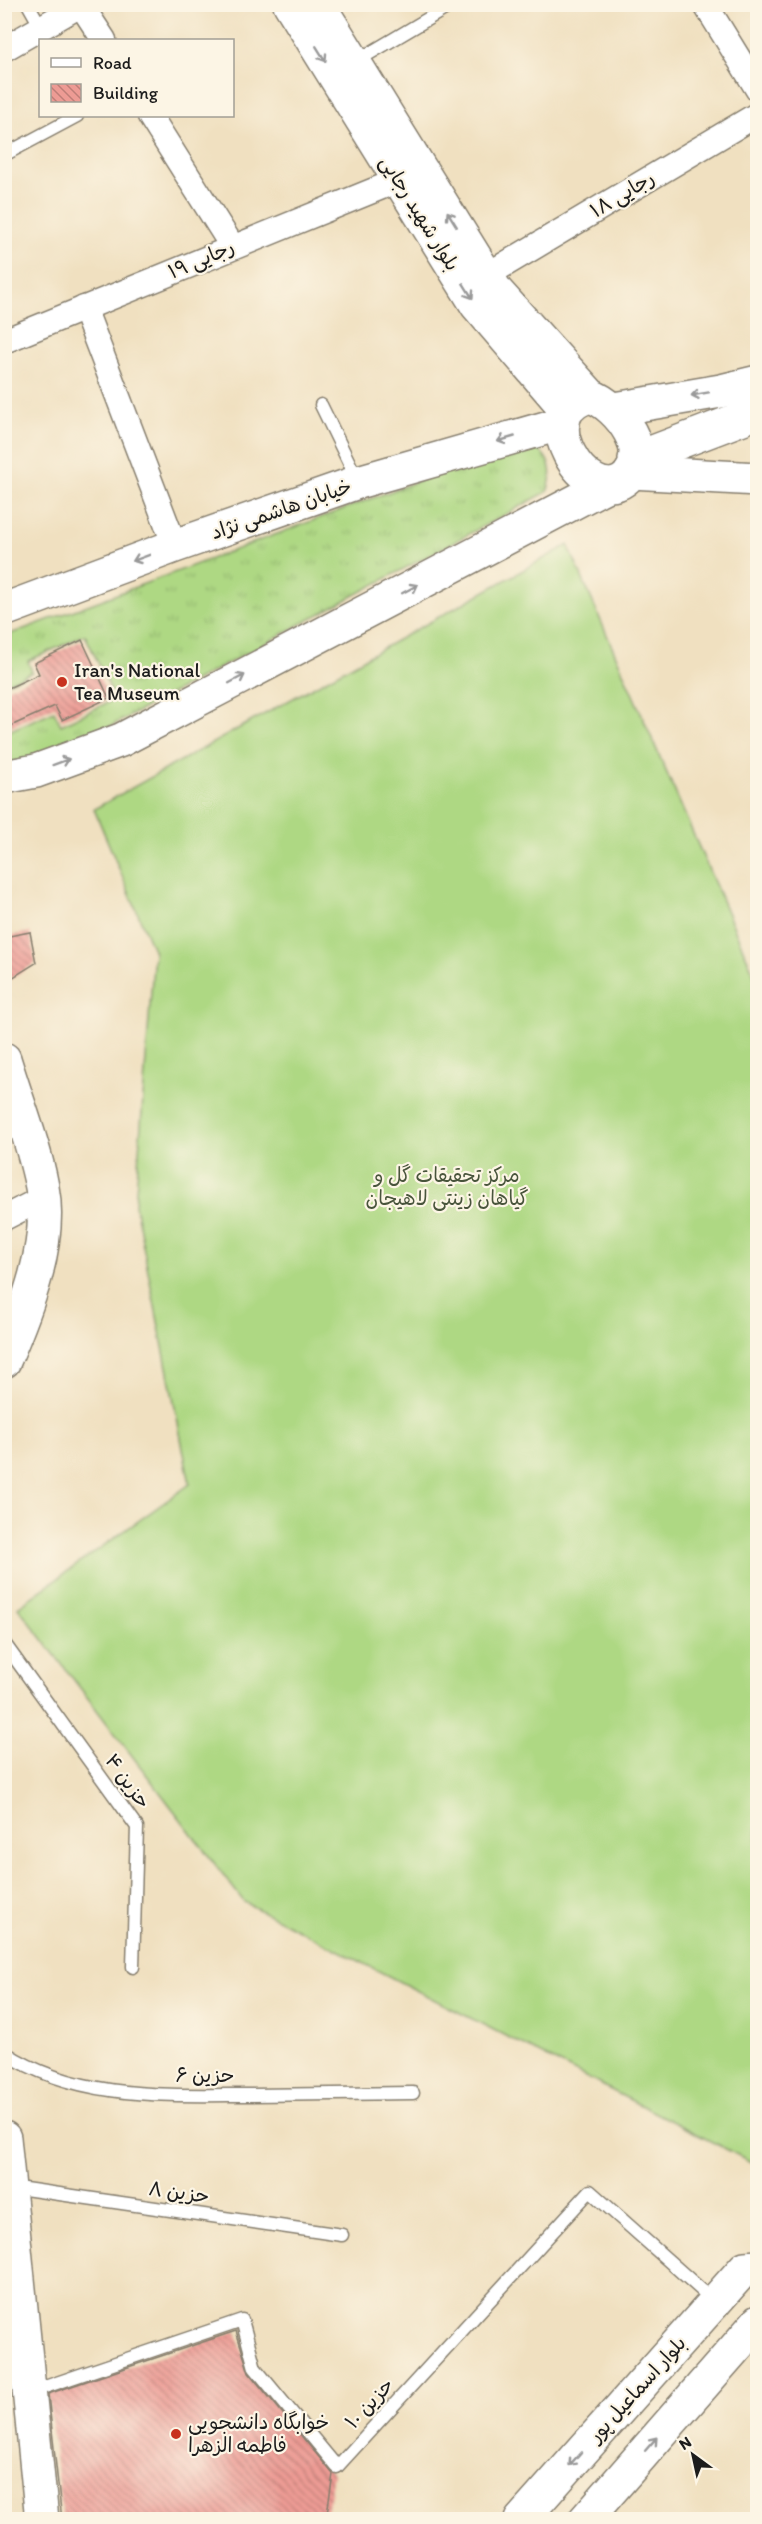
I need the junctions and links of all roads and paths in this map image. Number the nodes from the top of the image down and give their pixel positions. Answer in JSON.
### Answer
{"nodes":[{"id":1,"x":28,"y":4,"type":"edge"},
{"id":2,"x":290,"y":4,"type":"edge"},
{"id":3,"x":318,"y":4,"type":"edge"},
{"id":4,"x":453,"y":4,"type":"edge"},
{"id":5,"x":705,"y":4,"type":"edge"},
{"id":6,"x":82,"y":5,"type":"edge"},
{"id":7,"x":41,"y":27,"type":"junction"},
{"id":8,"x":103,"y":39,"type":"edge"},
{"id":9,"x":4,"y":49,"type":"edge"},
{"id":10,"x":354,"y":62,"type":"junction"},
{"id":11,"x":758,"y":90,"type":"edge"},
{"id":12,"x":758,"y":114,"type":"edge"},
{"id":13,"x":75,"y":117,"type":"edge"},
{"id":14,"x":151,"y":117,"type":"edge"},
{"id":15,"x":4,"y":155,"type":"edge"},
{"id":16,"x":399,"y":180,"type":"junction"},
{"id":17,"x":232,"y":246,"type":"junction"},
{"id":18,"x":487,"y":275,"type":"junction"},
{"id":19,"x":84,"y":308,"type":"junction"},
{"id":20,"x":4,"y":341,"type":"edge"},
{"id":21,"x":530,"y":348,"type":"junction"},
{"id":22,"x":758,"y":382,"type":"edge"},
{"id":23,"x":321,"y":405,"type":"dead end"},
{"id":24,"x":584,"y":410,"type":"junction"},
{"id":25,"x":758,"y":412,"type":"edge"},
{"id":26,"x":624,"y":472,"type":"junction"},
{"id":27,"x":758,"y":479,"type":"edge"},
{"id":28,"x":358,"y":482,"type":"junction"},
{"id":29,"x":175,"y":546,"type":"junction"},
{"id":30,"x":5,"y":607,"type":"edge"},
{"id":31,"x":4,"y":777,"type":"edge"},
{"id":32,"x":4,"y":1059,"type":"edge"},
{"id":33,"x":43,"y":1198,"type":"junction"},
{"id":34,"x":4,"y":1218,"type":"edge"},
{"id":35,"x":4,"y":1328,"type":"edge"},
{"id":36,"x":4,"y":1360,"type":"edge"},
{"id":37,"x":4,"y":1643,"type":"edge"},
{"id":38,"x":133,"y":1967,"type":"dead end"},
{"id":39,"x":4,"y":2052,"type":"edge"},
{"id":40,"x":413,"y":2093,"type":"dead end"},
{"id":41,"x":4,"y":2138,"type":"edge"},
{"id":42,"x":10,"y":2187,"type":"junction"},
{"id":43,"x":342,"y":2235,"type":"dead end"},
{"id":44,"x":4,"y":2266,"type":"edge"},
{"id":45,"x":758,"y":2266,"type":"edge"},
{"id":46,"x":715,"y":2302,"type":"junction"},
{"id":47,"x":758,"y":2322,"type":"edge"},
{"id":48,"x":8,"y":2342,"type":"edge"},
{"id":49,"x":29,"y":2392,"type":"junction"},
{"id":50,"x":30,"y":2520,"type":"edge"},
{"id":51,"x":42,"y":2520,"type":"edge"},
{"id":52,"x":521,"y":2520,"type":"edge"},
{"id":53,"x":585,"y":2520,"type":"edge"}],
"edges":[{"from":1,"to":7,"type":"lane"},
{"from":2,"to":16,"type":"main road","name":"بلوار شهید رجایی","one_way":true},
{"from":3,"to":10,"type":"main road","name":"بلوار شهید رجایی"},
{"from":4,"to":10,"type":"lane"},
{"from":5,"to":11,"type":"street"},
{"from":6,"to":7,"type":"street"},
{"from":6,"to":8,"type":"street"},
{"from":7,"to":9,"type":"street"},
{"from":18,"to":10,"type":"main road","name":"بلوار شهید رجایی","one_way":true},
{"from":12,"to":18,"type":"street","name":"رجایی ۱۸"},
{"from":13,"to":15,"type":"lane"},
{"from":14,"to":17,"type":"street"},
{"from":16,"to":17,"type":"street","name":"رجایی ۱۹"},
{"from":16,"to":21,"type":"main road","name":"بلوار شهید رجایی","one_way":true},
{"from":17,"to":19,"type":"street","name":"رجایی ۱۹"},
{"from":18,"to":21,"type":"main road","name":"بلوار شهید رجایی"},
{"from":19,"to":20,"type":"street","name":"رجایی ۱۹"},
{"from":19,"to":29,"type":"street"},
{"from":21,"to":24,"type":"main road","name":"بلوار شهید رجایی"},
{"from":22,"to":24,"type":"main road","name":"خیابان هاشمی نژاد","one_way":true},
{"from":23,"to":28,"type":"lane"},
{"from":24,"to":26,"type":"main road","name":"بلوار شهید رجایی"},
{"from":24,"to":26,"type":"main road"},
{"from":24,"to":28,"type":"main road","name":"خیابان هاشمی نژاد","one_way":true},
{"from":25,"to":26,"type":"main road"},
{"from":26,"to":27,"type":"main road"},
{"from":31,"to":26,"type":"main road","one_way":true},
{"from":28,"to":29,"type":"main road","name":"خیابان هاشمی نژاد"},
{"from":29,"to":30,"type":"main road","name":"خیابان هاشمی نژاد","one_way":true},
{"from":32,"to":33,"type":"main road"},
{"from":33,"to":34,"type":"street"},
{"from":33,"to":35,"type":"main road"},
{"from":33,"to":36,"type":"main road"},
{"from":37,"to":38,"type":"lane","name":"حزین ۴"},
{"from":39,"to":40,"type":"lane","name":"حزین ۶"},
{"from":41,"to":42,"type":"main road"},
{"from":42,"to":43,"type":"lane","name":"حزین ۸"},
{"from":42,"to":49,"type":"main road"},
{"from":44,"to":48,"type":"main road"},
{"from":45,"to":46,"type":"main road","name":"بلوار اسماعیل پور"},
{"from":46,"to":49,"type":"lane","name":"حزین ۱۰"},
{"from":46,"to":52,"type":"main road","name":"بلوار اسماعیل پور","one_way":true},
{"from":53,"to":47,"type":"main road","one_way":true},
{"from":48,"to":50,"type":"main road"},
{"from":49,"to":51,"type":"main road"}]}
